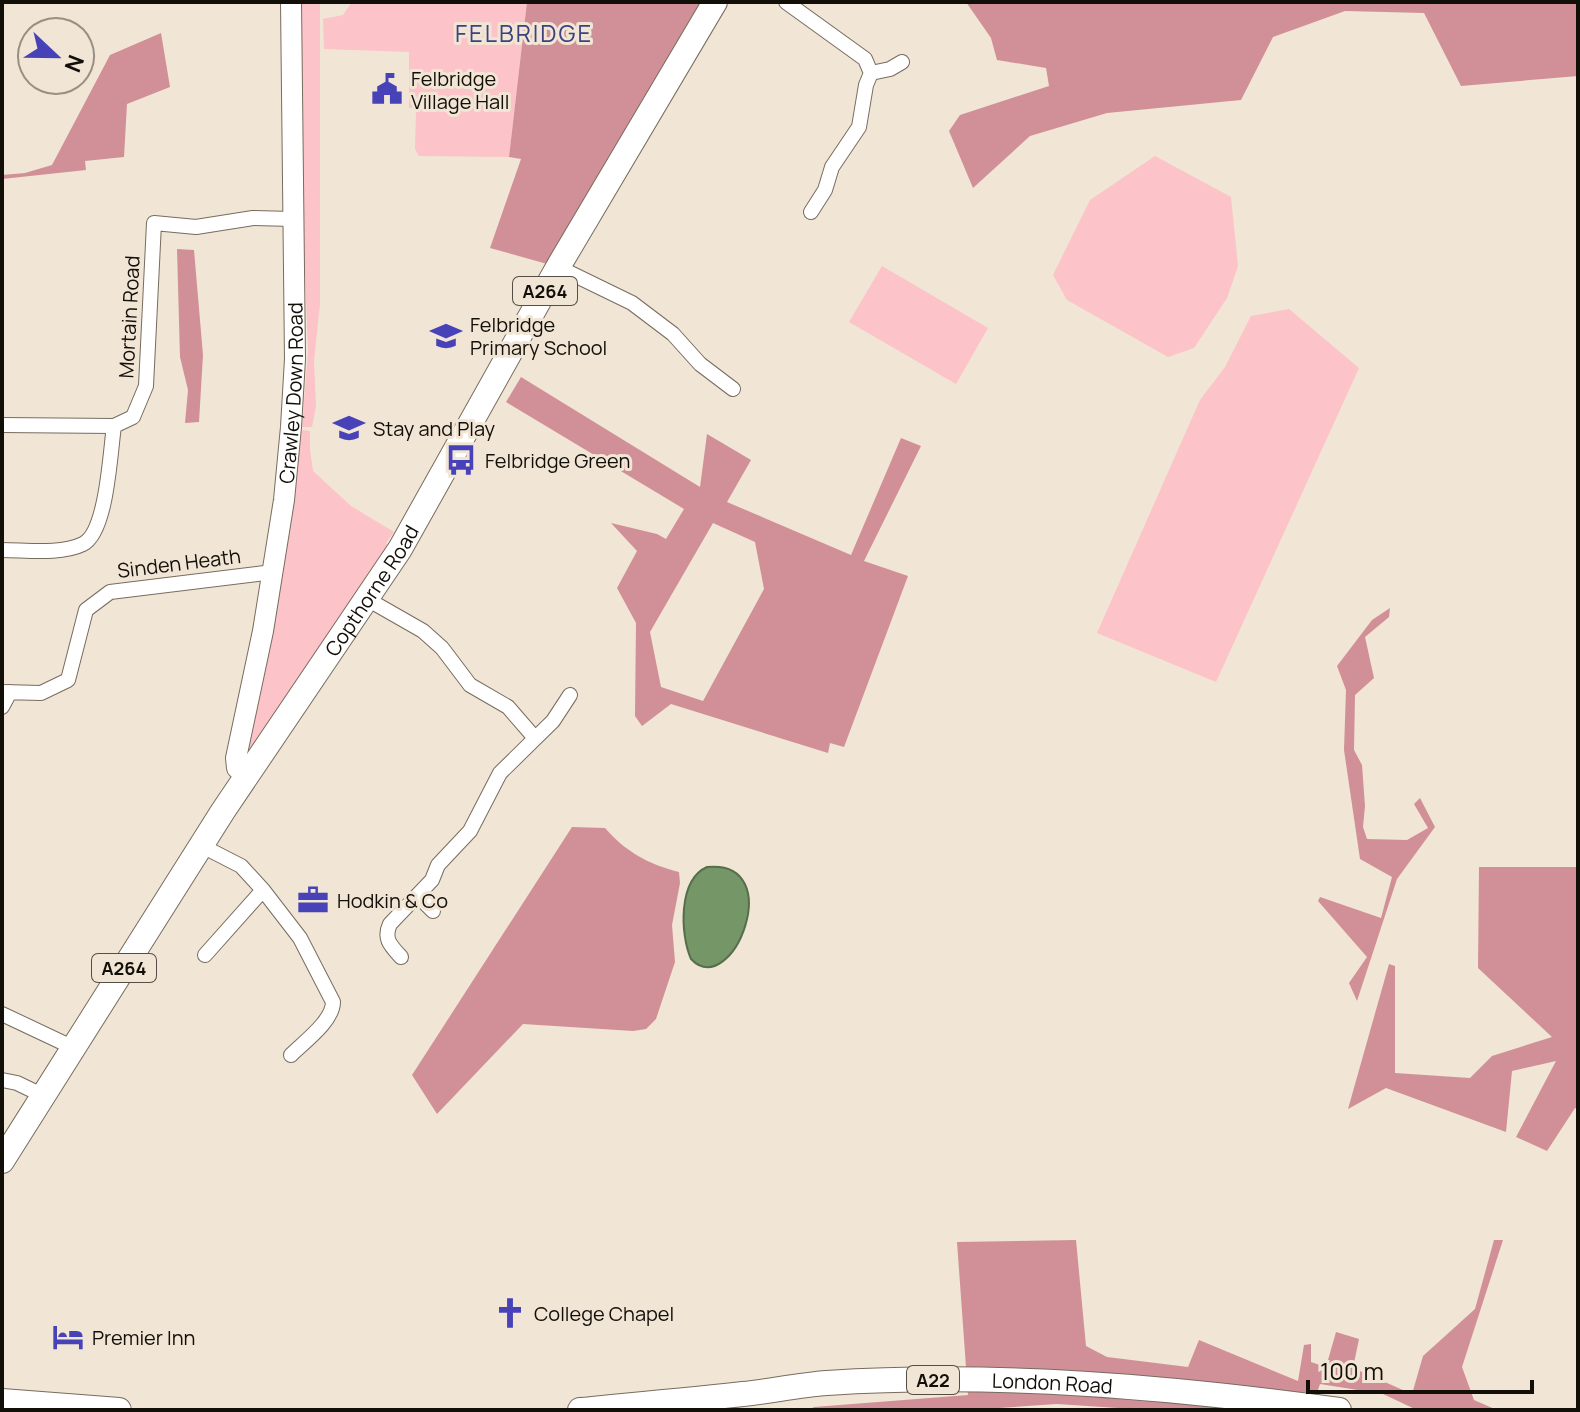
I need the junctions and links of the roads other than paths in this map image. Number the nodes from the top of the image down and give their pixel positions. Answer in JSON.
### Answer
{"nodes":[{"id":1,"x":291,"y":2,"type":"edge"},
{"id":2,"x":715,"y":2,"type":"edge"},
{"id":3,"x":786,"y":2,"type":"edge"},
{"id":4,"x":902,"y":62,"type":"dead end"},
{"id":5,"x":871,"y":73,"type":"junction"},
{"id":6,"x":811,"y":212,"type":"dead end"},
{"id":7,"x":293,"y":219,"type":"junction"},
{"id":8,"x":558,"y":267,"type":"junction"},
{"id":9,"x":733,"y":389,"type":"dead end"},
{"id":10,"x":2,"y":425,"type":"edge"},
{"id":11,"x":114,"y":426,"type":"junction"},
{"id":12,"x":2,"y":550,"type":"edge"},
{"id":13,"x":273,"y":572,"type":"junction"},
{"id":14,"x":367,"y":599,"type":"junction"},
{"id":15,"x":6,"y":692,"type":"edge"},
{"id":16,"x":570,"y":695,"type":"dead end"},
{"id":17,"x":2,"y":707,"type":"edge"},
{"id":18,"x":534,"y":737,"type":"junction"},
{"id":19,"x":246,"y":776,"type":"junction"},
{"id":20,"x":200,"y":845,"type":"junction"},
{"id":21,"x":263,"y":890,"type":"junction"},
{"id":22,"x":418,"y":896,"type":"junction"},
{"id":23,"x":433,"y":911,"type":"dead end"},
{"id":24,"x":205,"y":955,"type":"dead end"},
{"id":25,"x":401,"y":957,"type":"dead end"},
{"id":26,"x":2,"y":1014,"type":"edge"},
{"id":27,"x":74,"y":1048,"type":"junction"},
{"id":28,"x":291,"y":1055,"type":"dead end"},
{"id":29,"x":2,"y":1080,"type":"edge"},
{"id":30,"x":44,"y":1096,"type":"junction"},
{"id":31,"x":2,"y":1161,"type":"edge"},
{"id":32,"x":2,"y":1401,"type":"edge"},
{"id":33,"x":684,"y":1405,"type":"edge"},
{"id":34,"x":119,"y":1410,"type":"edge"},
{"id":35,"x":580,"y":1410,"type":"edge"},
{"id":36,"x":1339,"y":1410,"type":"edge"}],
"edges":[{"from":1,"to":7,"type":"street","name":"Crawley Down Road"},
{"from":2,"to":8,"type":"highway","name":"Copthorne Road","number":"A264"},
{"from":3,"to":5,"type":"street"},
{"from":4,"to":5,"type":"street"},
{"from":5,"to":6,"type":"street"},
{"from":7,"to":11,"type":"street","name":"Mortain Road"},
{"from":7,"to":13,"type":"street","name":"Crawley Down Road"},
{"from":8,"to":9,"type":"street"},
{"from":8,"to":14,"type":"highway","name":"Copthorne Road","number":"A264"},
{"from":10,"to":11,"type":"street"},
{"from":11,"to":12,"type":"street"},
{"from":13,"to":15,"type":"street","name":"Sinden Heath"},
{"from":13,"to":19,"type":"street","name":"Crawley Down Road"},
{"from":14,"to":18,"type":"street"},
{"from":14,"to":19,"type":"highway","name":"Copthorne Road","number":"A264"},
{"from":15,"to":17,"type":"street","name":"Sinden Heath"},
{"from":16,"to":18,"type":"street"},
{"from":18,"to":22,"type":"street"},
{"from":19,"to":20,"type":"highway","name":"Copthorne Road","number":"A264"},
{"from":20,"to":21,"type":"street"},
{"from":20,"to":27,"type":"highway","name":"Copthorne Road","number":"A264"},
{"from":21,"to":24,"type":"street"},
{"from":21,"to":28,"type":"street"},
{"from":22,"to":23,"type":"street"},
{"from":22,"to":25,"type":"street"},
{"from":26,"to":27,"type":"street"},
{"from":27,"to":30,"type":"highway","name":"Copthorne Road","number":"A264"},
{"from":29,"to":30,"type":"street"},
{"from":30,"to":31,"type":"highway","name":"Copthorne Road","number":"A264"},
{"from":32,"to":34,"type":"highway"},
{"from":33,"to":35,"type":"highway","name":"London Road","number":"A22"},
{"from":33,"to":36,"type":"highway","name":"London Road","number":"A22"}]}
